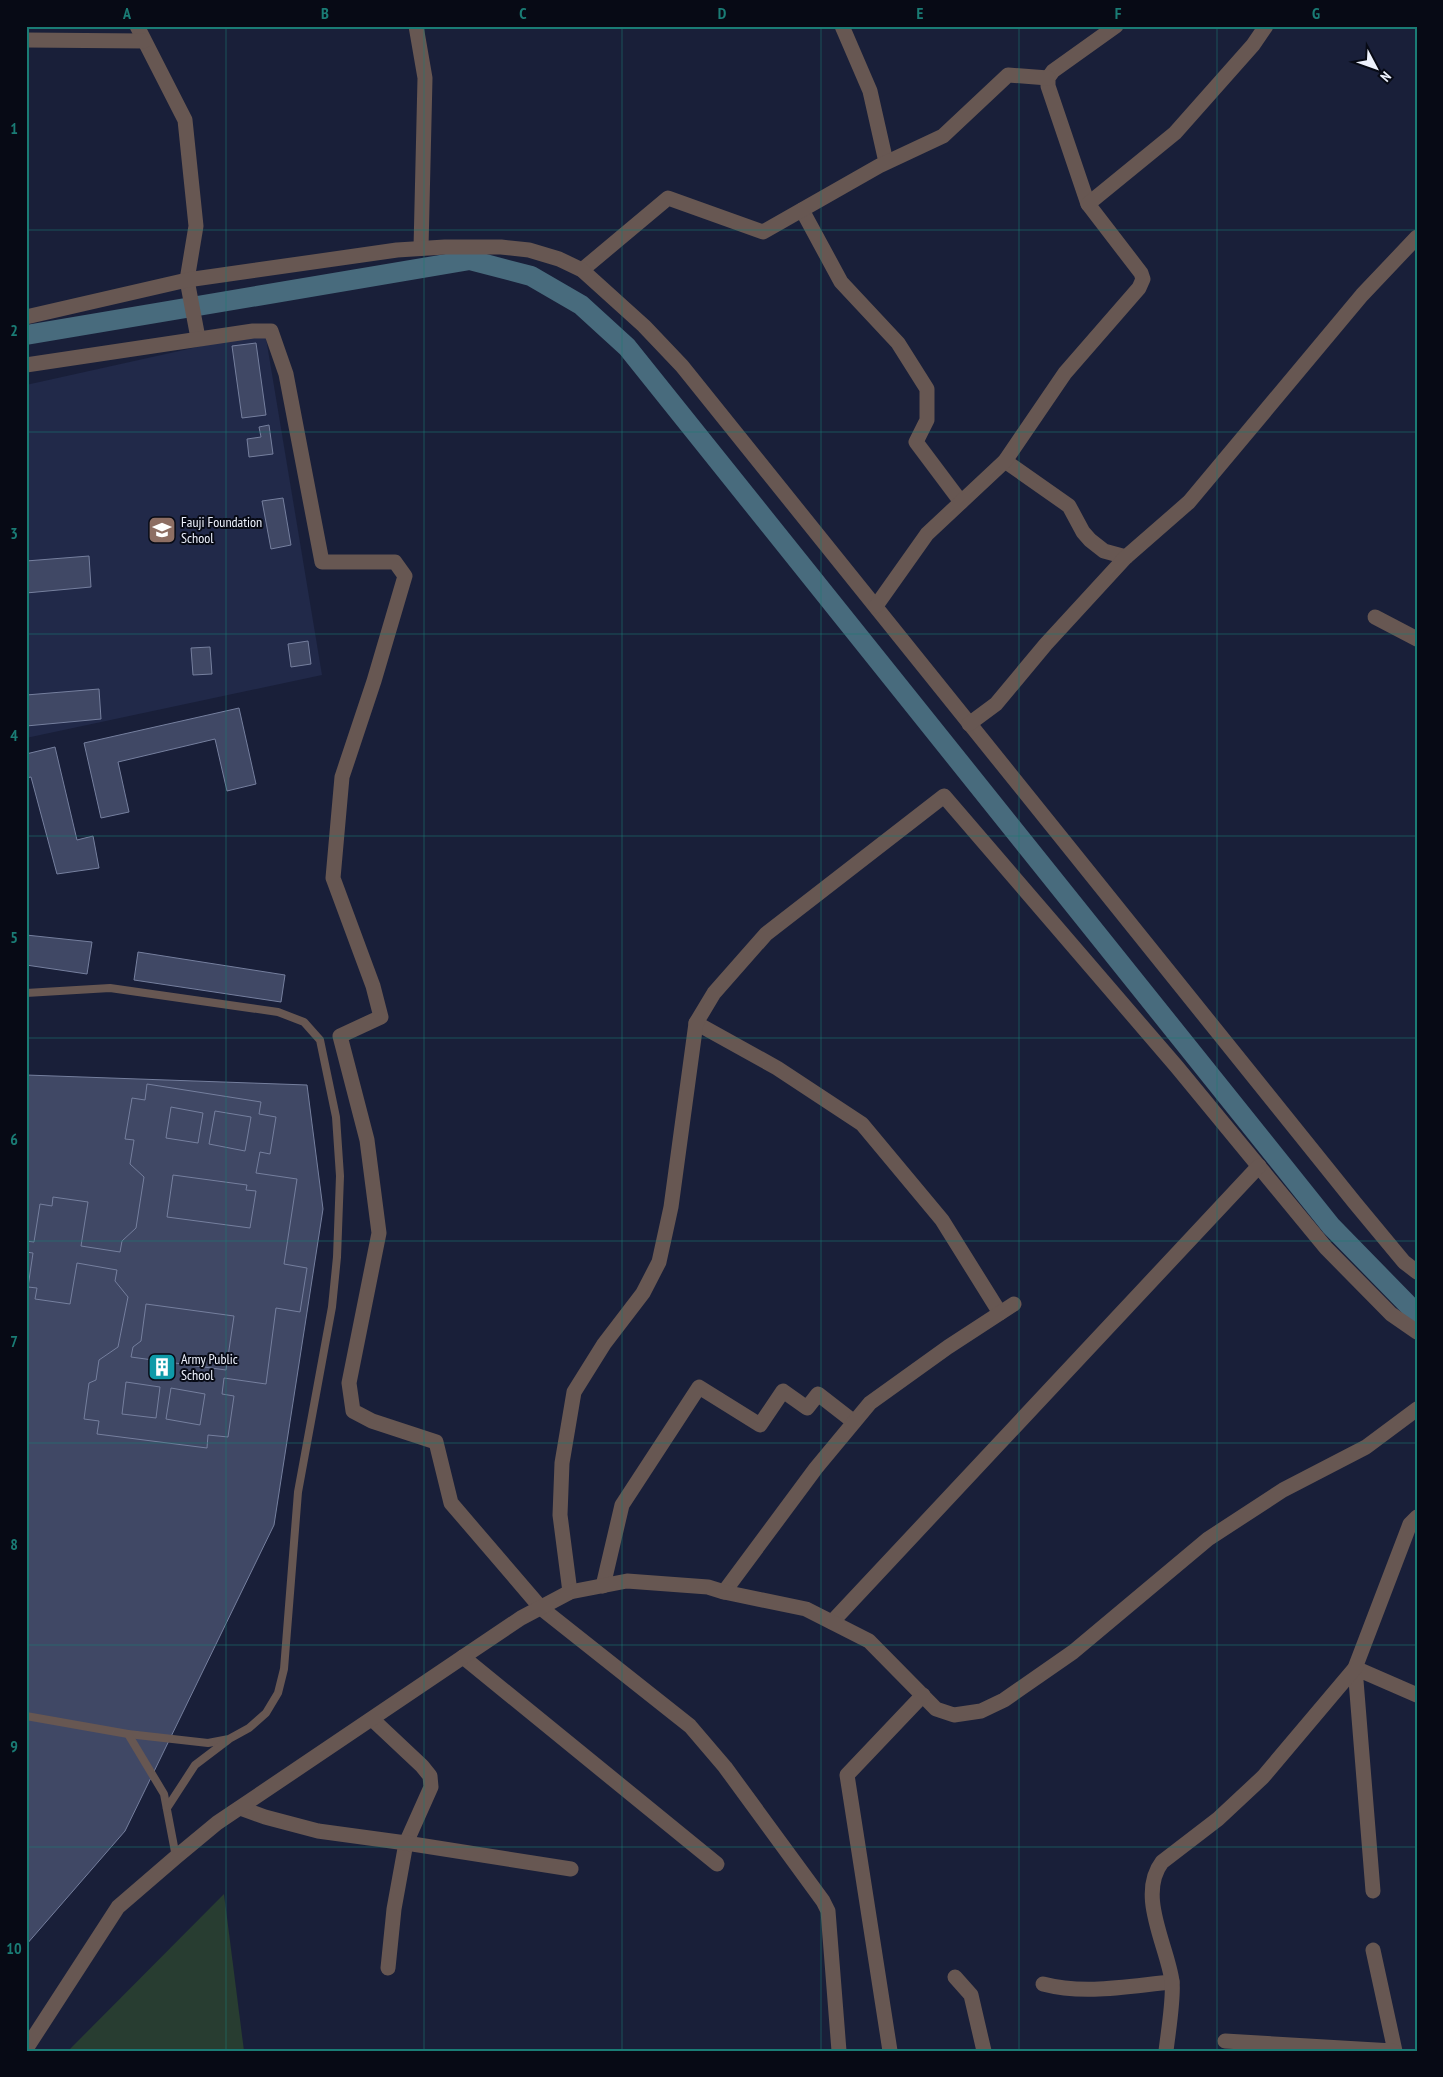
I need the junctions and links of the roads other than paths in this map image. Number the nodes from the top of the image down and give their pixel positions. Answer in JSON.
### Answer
{"nodes":[{"id":1,"x":137,"y":26,"type":"edge"},
{"id":2,"x":416,"y":26,"type":"edge"},
{"id":3,"x":842,"y":26,"type":"edge"},
{"id":4,"x":1116,"y":26,"type":"edge"},
{"id":5,"x":1266,"y":26,"type":"edge"},
{"id":6,"x":26,"y":40,"type":"edge"},
{"id":7,"x":144,"y":41,"type":"junction"},
{"id":8,"x":1048,"y":78,"type":"junction"},
{"id":9,"x":886,"y":162,"type":"junction"},
{"id":10,"x":1088,"y":204,"type":"junction"},
{"id":11,"x":802,"y":210,"type":"junction"},
{"id":12,"x":1417,"y":237,"type":"edge"},
{"id":13,"x":421,"y":248,"type":"junction"},
{"id":14,"x":582,"y":270,"type":"junction"},
{"id":15,"x":187,"y":280,"type":"junction"},
{"id":16,"x":26,"y":317,"type":"edge"},
{"id":17,"x":196,"y":332,"type":"junction"},
{"id":18,"x":26,"y":365,"type":"edge"},
{"id":19,"x":1005,"y":461,"type":"junction"},
{"id":20,"x":961,"y":502,"type":"junction"},
{"id":21,"x":1126,"y":557,"type":"junction"},
{"id":22,"x":876,"y":606,"type":"junction"},
{"id":23,"x":1375,"y":617,"type":"dead end"},
{"id":24,"x":1417,"y":639,"type":"edge"},
{"id":25,"x":969,"y":724,"type":"junction"},
{"id":26,"x":26,"y":992,"type":"edge"},
{"id":27,"x":696,"y":1023,"type":"junction"},
{"id":28,"x":1259,"y":1166,"type":"junction"},
{"id":29,"x":1417,"y":1272,"type":"edge"},
{"id":30,"x":1014,"y":1304,"type":"dead end"},
{"id":31,"x":1000,"y":1313,"type":"junction"},
{"id":32,"x":1417,"y":1332,"type":"edge"},
{"id":33,"x":1417,"y":1410,"type":"edge"},
{"id":34,"x":854,"y":1422,"type":"junction"},
{"id":35,"x":1417,"y":1517,"type":"edge"},
{"id":36,"x":603,"y":1586,"type":"junction"},
{"id":37,"x":570,"y":1592,"type":"junction"},
{"id":38,"x":724,"y":1592,"type":"junction"},
{"id":39,"x":541,"y":1608,"type":"junction"},
{"id":40,"x":832,"y":1622,"type":"junction"},
{"id":41,"x":463,"y":1657,"type":"junction"},
{"id":42,"x":1355,"y":1668,"type":"junction"},
{"id":43,"x":923,"y":1695,"type":"junction"},
{"id":44,"x":1417,"y":1695,"type":"edge"},
{"id":45,"x":26,"y":1716,"type":"edge"},
{"id":46,"x":372,"y":1718,"type":"junction"},
{"id":47,"x":128,"y":1734,"type":"junction"},
{"id":48,"x":229,"y":1739,"type":"junction"},
{"id":49,"x":167,"y":1808,"type":"junction"},
{"id":50,"x":240,"y":1808,"type":"junction"},
{"id":51,"x":406,"y":1843,"type":"junction"},
{"id":52,"x":176,"y":1857,"type":"junction"},
{"id":53,"x":717,"y":1864,"type":"dead end"},
{"id":54,"x":572,"y":1869,"type":"dead end"},
{"id":55,"x":1373,"y":1891,"type":"dead end"},
{"id":56,"x":1373,"y":1950,"type":"dead end"},
{"id":57,"x":388,"y":1968,"type":"dead end"},
{"id":58,"x":955,"y":1977,"type":"dead end"},
{"id":59,"x":1172,"y":1982,"type":"junction"},
{"id":60,"x":1042,"y":1984,"type":"dead end"},
{"id":61,"x":1225,"y":2041,"type":"dead end"},
{"id":62,"x":26,"y":2050,"type":"edge"},
{"id":63,"x":838,"y":2051,"type":"edge"},
{"id":64,"x":890,"y":2051,"type":"edge"},
{"id":65,"x":984,"y":2051,"type":"edge"},
{"id":66,"x":1166,"y":2051,"type":"edge"},
{"id":67,"x":1394,"y":2051,"type":"edge"}],
"edges":[{"from":1,"to":7,"type":"street"},
{"from":2,"to":13,"type":"street"},
{"from":3,"to":9,"type":"street"},
{"from":4,"to":8,"type":"street"},
{"from":5,"to":10,"type":"street"},
{"from":6,"to":7,"type":"street"},
{"from":7,"to":15,"type":"street"},
{"from":8,"to":9,"type":"street"},
{"from":8,"to":10,"type":"street"},
{"from":9,"to":11,"type":"street"},
{"from":10,"to":19,"type":"street"},
{"from":11,"to":14,"type":"street"},
{"from":11,"to":20,"type":"street"},
{"from":12,"to":21,"type":"street"},
{"from":13,"to":14,"type":"street"},
{"from":13,"to":15,"type":"street"},
{"from":14,"to":22,"type":"street"},
{"from":15,"to":16,"type":"street"},
{"from":15,"to":17,"type":"street"},
{"from":17,"to":18,"type":"street"},
{"from":17,"to":39,"type":"street"},
{"from":19,"to":20,"type":"street"},
{"from":19,"to":21,"type":"street"},
{"from":20,"to":22,"type":"street"},
{"from":21,"to":25,"type":"street"},
{"from":22,"to":25,"type":"street"},
{"from":23,"to":24,"type":"street"},
{"from":25,"to":29,"type":"street"},
{"from":26,"to":48,"type":"lane"},
{"from":27,"to":28,"type":"street"},
{"from":27,"to":31,"type":"street"},
{"from":27,"to":37,"type":"street"},
{"from":28,"to":32,"type":"street"},
{"from":28,"to":40,"type":"street"},
{"from":30,"to":31,"type":"street"},
{"from":31,"to":34,"type":"street"},
{"from":33,"to":43,"type":"street"},
{"from":34,"to":36,"type":"street"},
{"from":34,"to":38,"type":"street"},
{"from":35,"to":42,"type":"street"},
{"from":36,"to":37,"type":"street"},
{"from":36,"to":38,"type":"street"},
{"from":37,"to":39,"type":"street"},
{"from":38,"to":40,"type":"street"},
{"from":39,"to":41,"type":"street"},
{"from":39,"to":63,"type":"street"},
{"from":40,"to":43,"type":"street"},
{"from":41,"to":46,"type":"street"},
{"from":41,"to":53,"type":"street"},
{"from":42,"to":44,"type":"street"},
{"from":42,"to":55,"type":"street"},
{"from":42,"to":59,"type":"street"},
{"from":43,"to":64,"type":"street"},
{"from":45,"to":47,"type":"lane"},
{"from":46,"to":50,"type":"street"},
{"from":46,"to":51,"type":"street"},
{"from":47,"to":48,"type":"lane"},
{"from":47,"to":49,"type":"lane"},
{"from":48,"to":49,"type":"lane"},
{"from":49,"to":52,"type":"lane"},
{"from":50,"to":51,"type":"street"},
{"from":50,"to":52,"type":"street"},
{"from":51,"to":54,"type":"street"},
{"from":51,"to":57,"type":"street"},
{"from":52,"to":62,"type":"street"},
{"from":56,"to":67,"type":"street"},
{"from":58,"to":65,"type":"street"},
{"from":59,"to":60,"type":"street"},
{"from":59,"to":66,"type":"street"},
{"from":61,"to":67,"type":"street"}]}
